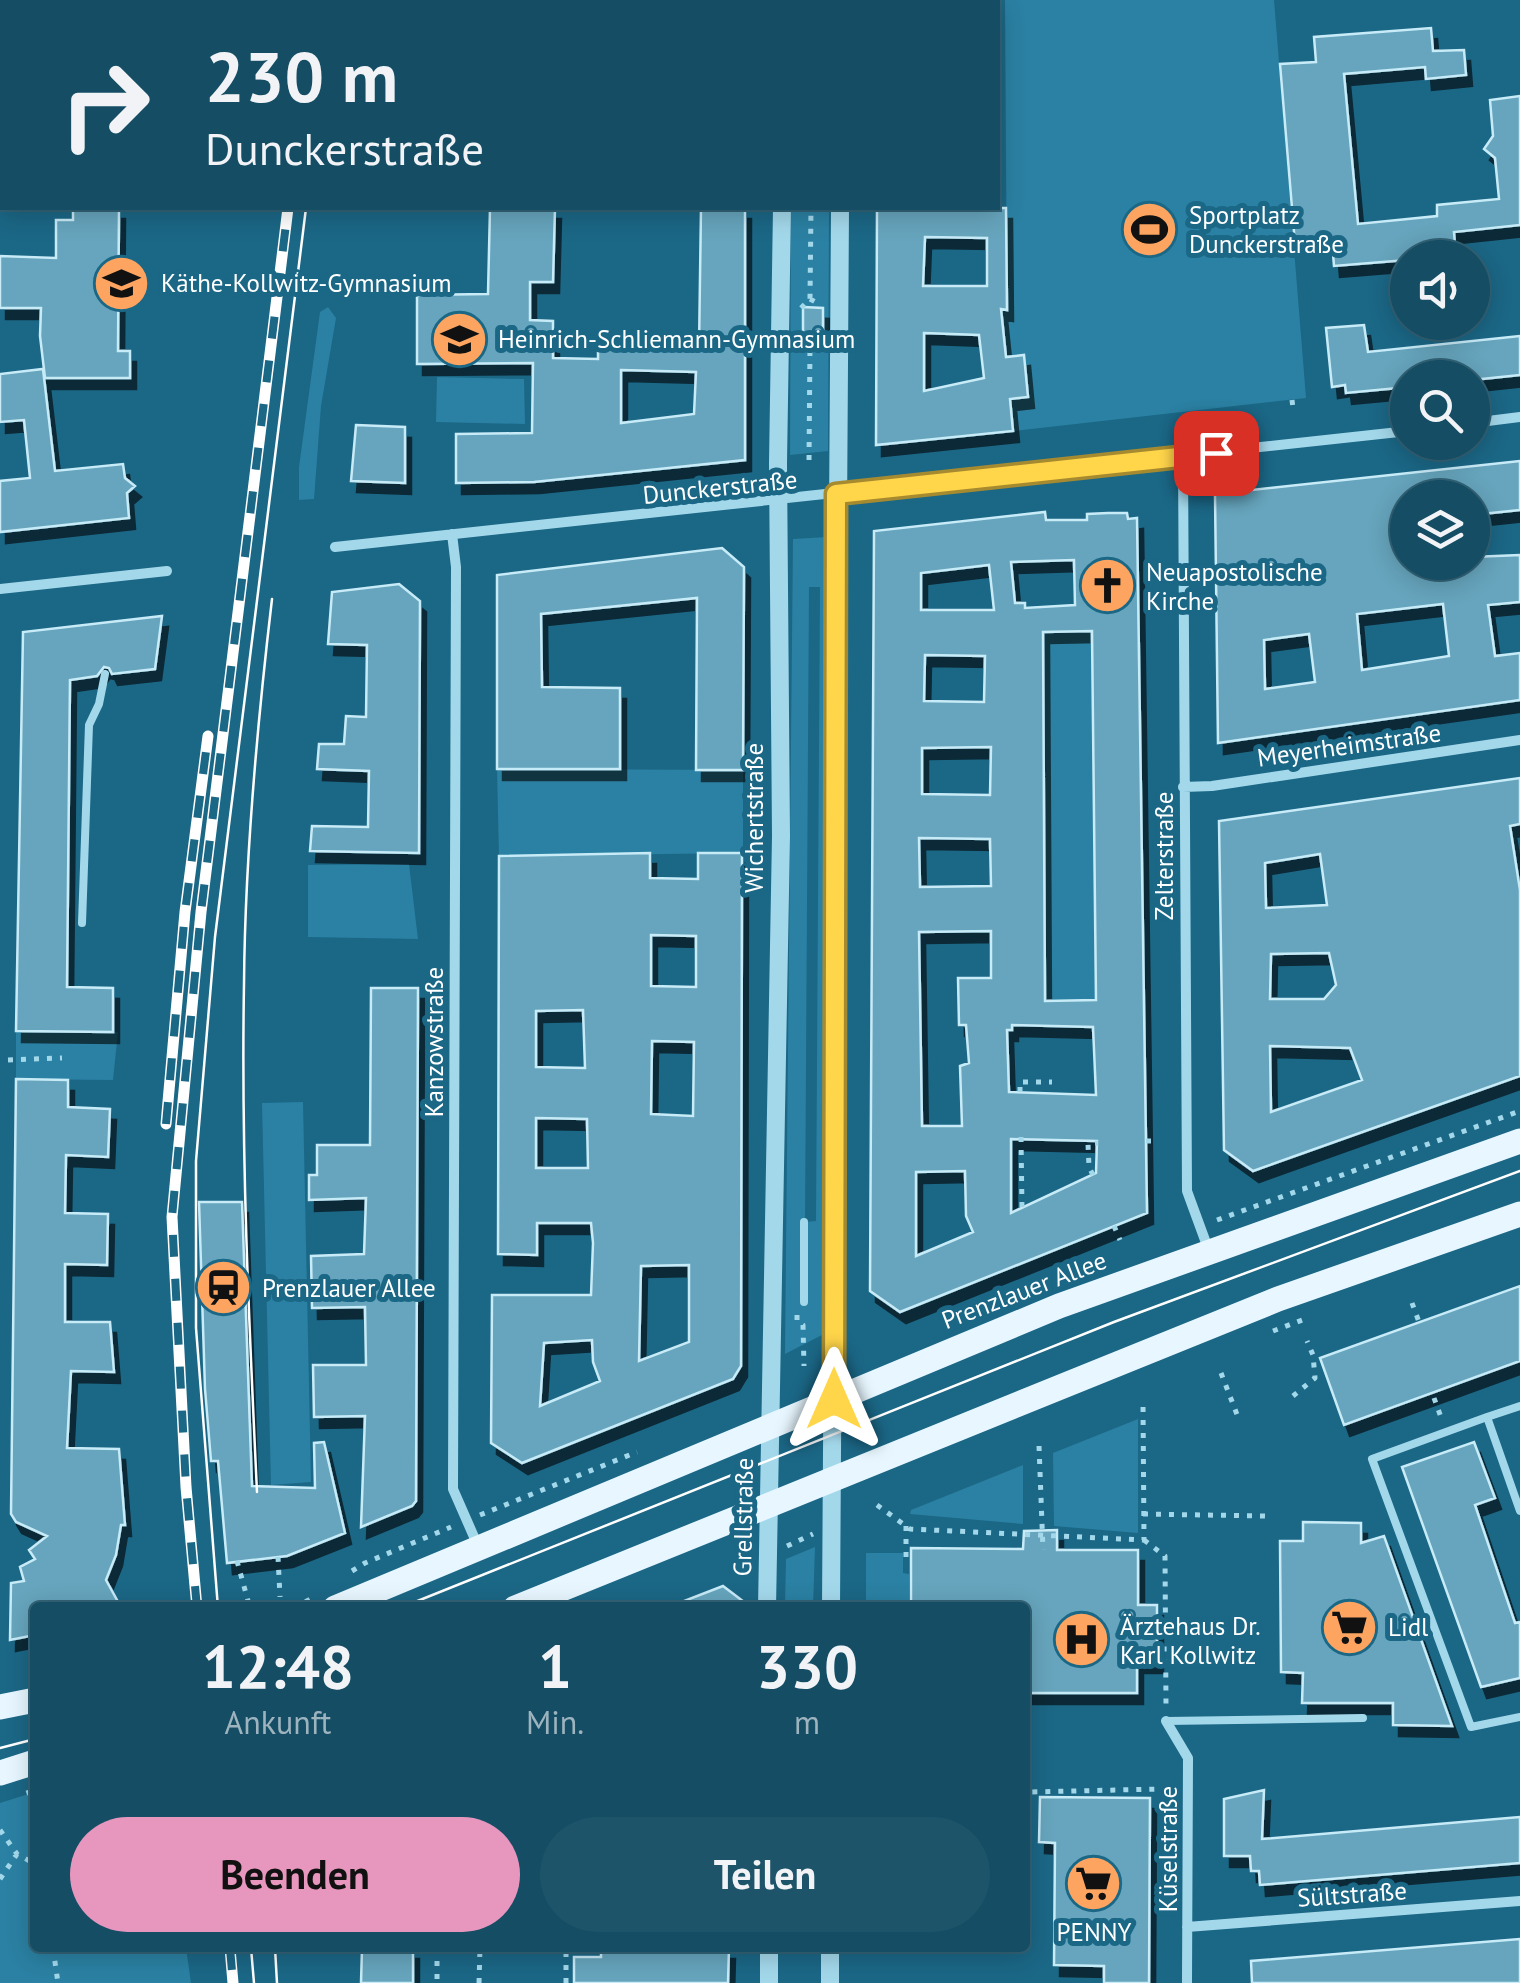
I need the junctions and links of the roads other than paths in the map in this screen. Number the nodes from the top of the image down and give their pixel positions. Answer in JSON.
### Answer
{"nodes":[{"id":1,"x":782,"y":210,"type":"edge"},
{"id":2,"x":840,"y":210,"type":"edge"},
{"id":3,"x":1520,"y":418,"type":"edge"},
{"id":4,"x":1490,"y":421,"type":"edge"},
{"id":5,"x":1390,"y":433,"type":"edge"},
{"id":6,"x":1183,"y":456,"type":"junction"},
{"id":7,"x":836,"y":494,"type":"junction"},
{"id":8,"x":778,"y":501,"type":"junction"},
{"id":9,"x":452,"y":534,"type":"junction"},
{"id":10,"x":335,"y":547,"type":"dead end"},
{"id":11,"x":167,"y":571,"type":"dead end"},
{"id":12,"x":0,"y":589,"type":"edge"},
{"id":13,"x":105,"y":674,"type":"dead end"},
{"id":14,"x":1520,"y":740,"type":"edge"},
{"id":15,"x":1183,"y":787,"type":"junction"},
{"id":16,"x":82,"y":923,"type":"dead end"},
{"id":17,"x":1520,"y":1142,"type":"edge"},
{"id":18,"x":1520,"y":1214,"type":"edge"},
{"id":19,"x":804,"y":1222,"type":"dead end"},
{"id":20,"x":1209,"y":1252,"type":"junction"},
{"id":21,"x":804,"y":1302,"type":"road end"},
{"id":22,"x":834,"y":1399,"type":"junction"},
{"id":23,"x":1520,"y":1406,"type":"edge"},
{"id":24,"x":1487,"y":1417,"type":"junction"},
{"id":25,"x":769,"y":1428,"type":"junction"},
{"id":26,"x":833,"y":1479,"type":"junction"},
{"id":27,"x":768,"y":1506,"type":"junction"},
{"id":28,"x":1520,"y":1511,"type":"edge"},
{"id":29,"x":478,"y":1546,"type":"junction"},
{"id":30,"x":349,"y":1602,"type":"edge"},
{"id":31,"x":530,"y":1602,"type":"edge"},
{"id":32,"x":767,"y":1602,"type":"edge"},
{"id":33,"x":831,"y":1602,"type":"edge"},
{"id":34,"x":30,"y":1701,"type":"edge"},
{"id":35,"x":0,"y":1707,"type":"edge"},
{"id":36,"x":1520,"y":1716,"type":"edge"},
{"id":37,"x":1363,"y":1718,"type":"dead end"},
{"id":38,"x":1166,"y":1721,"type":"joint"},
{"id":39,"x":30,"y":1764,"type":"edge"},
{"id":40,"x":0,"y":1773,"type":"edge"},
{"id":41,"x":1520,"y":1901,"type":"edge"},
{"id":42,"x":1187,"y":1927,"type":"junction"},
{"id":43,"x":768,"y":1952,"type":"edge"},
{"id":44,"x":830,"y":1952,"type":"edge"},
{"id":45,"x":769,"y":1983,"type":"edge"},
{"id":46,"x":830,"y":1983,"type":"edge"},
{"id":47,"x":1187,"y":1983,"type":"edge"}],
"edges":[{"from":1,"to":8,"type":"street","name":"Wichertstraße"},
{"from":2,"to":7,"type":"street"},
{"from":3,"to":4,"type":"street"},
{"from":5,"to":6,"type":"street","name":"Dunckerstraße"},
{"from":6,"to":7,"type":"street","name":"Dunckerstraße"},
{"from":6,"to":15,"type":"street","name":"Zelterstraße"},
{"from":7,"to":8,"type":"street","name":"Dunckerstraße"},
{"from":7,"to":22,"type":"street"},
{"from":8,"to":9,"type":"street","name":"Dunckerstraße"},
{"from":8,"to":25,"type":"street","name":"Wichertstraße"},
{"from":9,"to":10,"type":"street","name":"Dunckerstraße"},
{"from":9,"to":29,"type":"street","name":"Kanzowstraße"},
{"from":11,"to":12,"type":"street"},
{"from":13,"to":16,"type":"lane"},
{"from":14,"to":15,"type":"street","name":"Meyerheimstraße"},
{"from":15,"to":20,"type":"street","name":"Zelterstraße"},
{"from":17,"to":20,"type":"main road","name":"Prenzlauer Allee"},
{"from":18,"to":26,"type":"main road"},
{"from":19,"to":21,"type":"lane"},
{"from":20,"to":22,"type":"main road","name":"Prenzlauer Allee"},
{"from":22,"to":25,"type":"main road","name":"Prenzlauer Allee"},
{"from":22,"to":26,"type":"street"},
{"from":23,"to":24,"type":"lane"},
{"from":24,"to":28,"type":"lane"},
{"from":24,"to":36,"type":"lane"},
{"from":25,"to":27,"type":"street","name":"Grellstraße"},
{"from":25,"to":29,"type":"main road","name":"Prenzlauer Allee"},
{"from":26,"to":27,"type":"main road"},
{"from":26,"to":33,"type":"street"},
{"from":27,"to":31,"type":"main road"},
{"from":27,"to":32,"type":"street","name":"Grellstraße"},
{"from":29,"to":30,"type":"main road","name":"Prenzlauer Allee"},
{"from":34,"to":35,"type":"main road"},
{"from":37,"to":38,"type":"lane"},
{"from":38,"to":42,"type":"street","name":"Küselstraße"},
{"from":39,"to":40,"type":"main road"},
{"from":41,"to":42,"type":"street","name":"Sültstraße"},
{"from":42,"to":47,"type":"street","name":"Küselstraße"},
{"from":43,"to":45,"type":"street"},
{"from":44,"to":46,"type":"street"}]}
